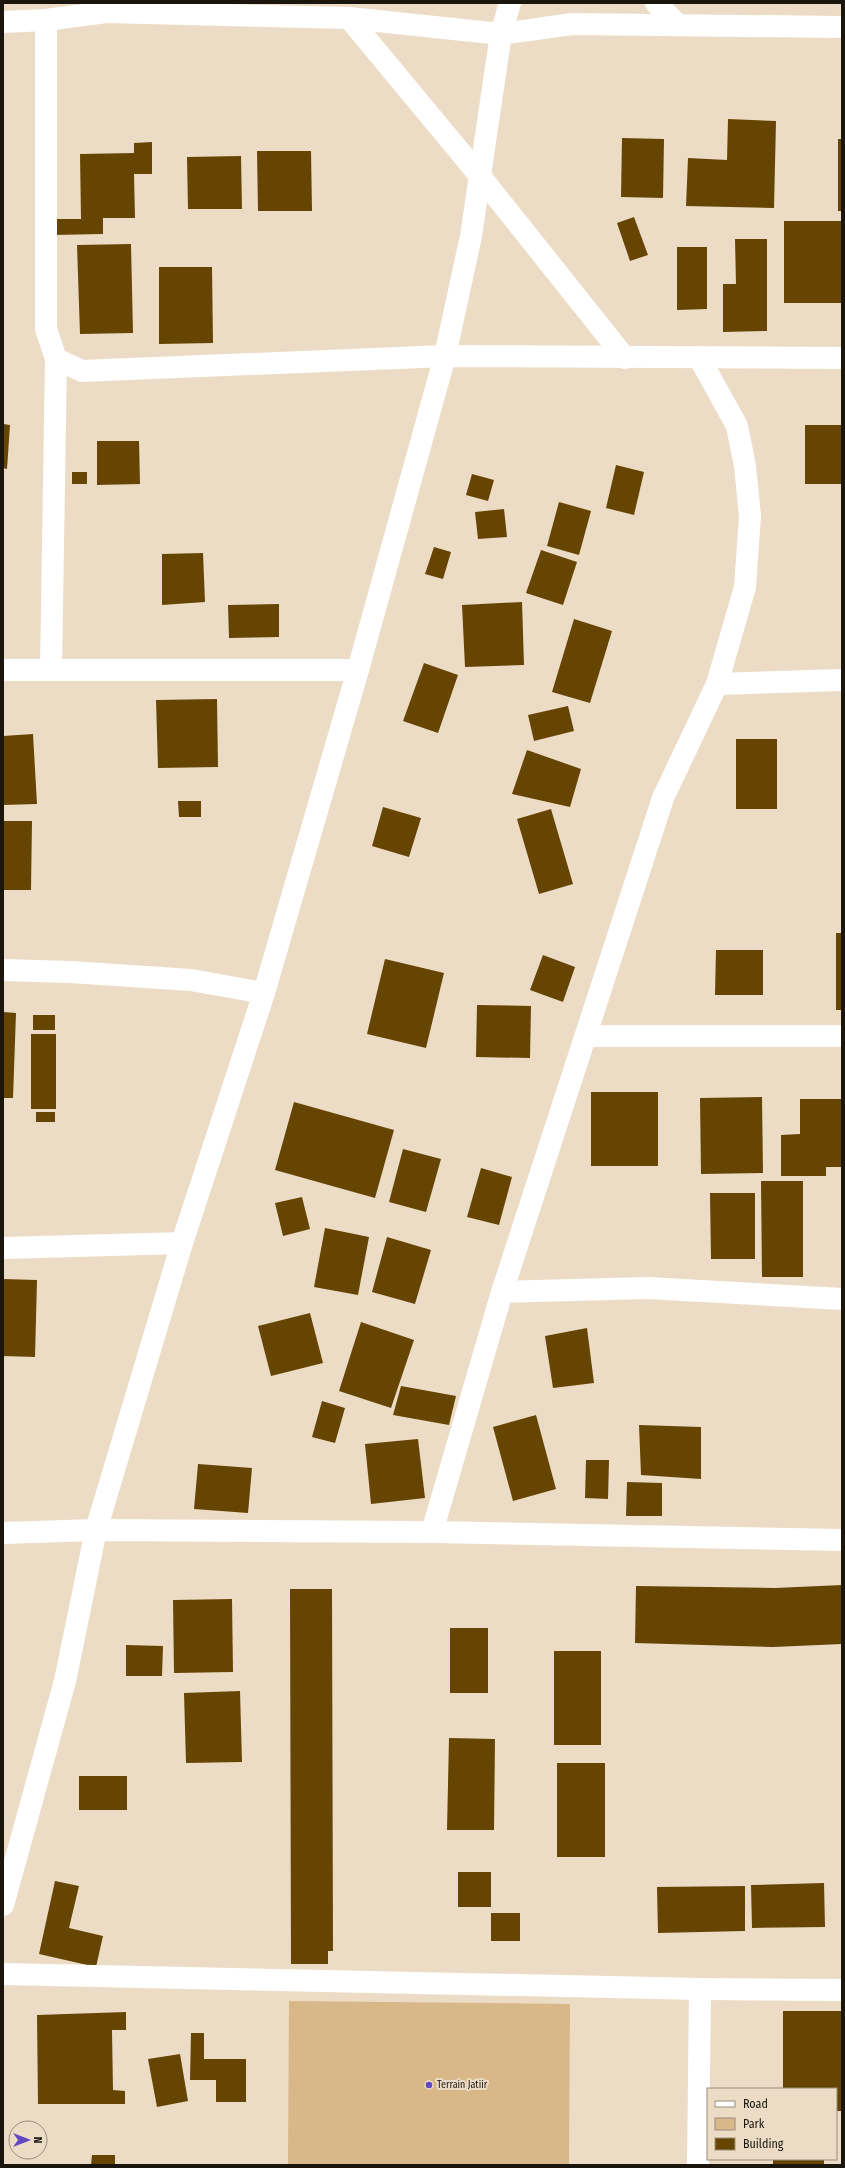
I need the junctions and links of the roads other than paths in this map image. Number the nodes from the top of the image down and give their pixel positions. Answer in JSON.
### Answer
{"nodes":[{"id":1,"x":510,"y":3,"type":"edge"},
{"id":2,"x":656,"y":3,"type":"edge"},
{"id":3,"x":143,"y":8,"type":"edge"},
{"id":4,"x":349,"y":18,"type":"junction"},
{"id":5,"x":46,"y":20,"type":"junction"},
{"id":6,"x":3,"y":22,"type":"edge"},
{"id":7,"x":678,"y":25,"type":"junction"},
{"id":8,"x":842,"y":27,"type":"edge"},
{"id":9,"x":501,"y":34,"type":"junction"},
{"id":10,"x":480,"y":176,"type":"junction"},
{"id":11,"x":445,"y":356,"type":"junction"},
{"id":12,"x":625,"y":358,"type":"junction"},
{"id":13,"x":842,"y":358,"type":"edge"},
{"id":14,"x":56,"y":359,"type":"junction"},
{"id":15,"x":700,"y":359,"type":"junction"},
{"id":16,"x":3,"y":670,"type":"edge"},
{"id":17,"x":50,"y":670,"type":"junction"},
{"id":18,"x":358,"y":670,"type":"junction"},
{"id":19,"x":842,"y":680,"type":"edge"},
{"id":20,"x":717,"y":684,"type":"junction"},
{"id":21,"x":3,"y":970,"type":"edge"},
{"id":22,"x":264,"y":993,"type":"junction"},
{"id":23,"x":586,"y":1036,"type":"junction"},
{"id":24,"x":842,"y":1036,"type":"edge"},
{"id":25,"x":182,"y":1243,"type":"junction"},
{"id":26,"x":3,"y":1248,"type":"edge"},
{"id":27,"x":502,"y":1292,"type":"junction"},
{"id":28,"x":842,"y":1299,"type":"edge"},
{"id":29,"x":96,"y":1530,"type":"junction"},
{"id":30,"x":432,"y":1532,"type":"junction"},
{"id":31,"x":3,"y":1533,"type":"edge"},
{"id":32,"x":842,"y":1540,"type":"edge"},
{"id":33,"x":3,"y":1905,"type":"edge"},
{"id":34,"x":3,"y":1974,"type":"edge"},
{"id":35,"x":700,"y":1989,"type":"junction"},
{"id":36,"x":842,"y":1990,"type":"edge"},
{"id":37,"x":698,"y":2165,"type":"edge"}],
"edges":[{"from":1,"to":9,"type":"street"},
{"from":2,"to":7,"type":"street"},
{"from":3,"to":4,"type":"street"},
{"from":3,"to":5,"type":"street"},
{"from":4,"to":9,"type":"street"},
{"from":4,"to":10,"type":"street"},
{"from":5,"to":6,"type":"street"},
{"from":5,"to":14,"type":"street"},
{"from":7,"to":8,"type":"street"},
{"from":7,"to":9,"type":"street"},
{"from":9,"to":10,"type":"street"},
{"from":10,"to":11,"type":"street"},
{"from":10,"to":12,"type":"street"},
{"from":11,"to":12,"type":"street"},
{"from":11,"to":14,"type":"street"},
{"from":11,"to":18,"type":"street"},
{"from":12,"to":15,"type":"street"},
{"from":13,"to":15,"type":"street"},
{"from":14,"to":17,"type":"street"},
{"from":15,"to":20,"type":"street"},
{"from":16,"to":17,"type":"street"},
{"from":17,"to":18,"type":"street"},
{"from":18,"to":22,"type":"street"},
{"from":19,"to":20,"type":"street"},
{"from":20,"to":23,"type":"street"},
{"from":21,"to":22,"type":"street"},
{"from":22,"to":25,"type":"street"},
{"from":23,"to":24,"type":"street"},
{"from":23,"to":27,"type":"street"},
{"from":25,"to":26,"type":"street"},
{"from":25,"to":29,"type":"street"},
{"from":27,"to":28,"type":"street"},
{"from":27,"to":30,"type":"street"},
{"from":29,"to":30,"type":"street"},
{"from":29,"to":31,"type":"street"},
{"from":29,"to":33,"type":"street"},
{"from":30,"to":32,"type":"street"},
{"from":34,"to":35,"type":"street"},
{"from":35,"to":36,"type":"street"},
{"from":35,"to":37,"type":"street"}]}
